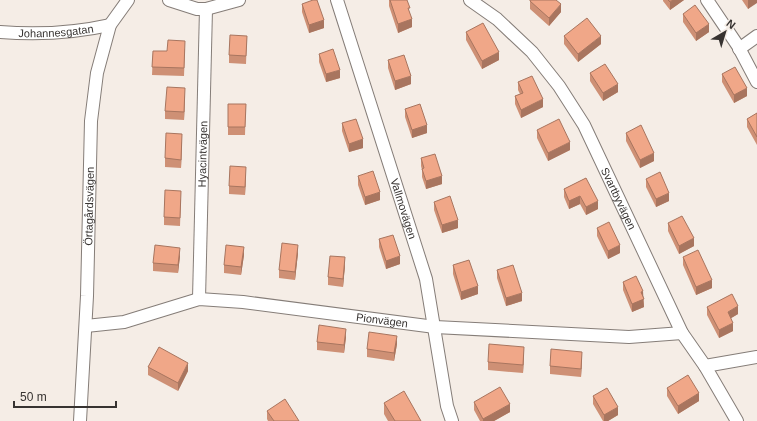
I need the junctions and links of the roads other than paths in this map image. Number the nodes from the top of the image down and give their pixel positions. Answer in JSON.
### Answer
{"nodes":[{"id":1,"x":128,"y":0,"type":"edge"},
{"id":2,"x":169,"y":0,"type":"edge"},
{"id":3,"x":239,"y":0,"type":"edge"},
{"id":4,"x":337,"y":0,"type":"edge"},
{"id":5,"x":470,"y":0,"type":"edge"},
{"id":6,"x":707,"y":0,"type":"edge"},
{"id":7,"x":206,"y":9,"type":"junction"},
{"id":8,"x":110,"y":25,"type":"junction"},
{"id":9,"x":0,"y":32,"type":"edge"},
{"id":10,"x":757,"y":36,"type":"edge"},
{"id":11,"x":739,"y":49,"type":"junction"},
{"id":12,"x":757,"y":82,"type":"edge"},
{"id":13,"x":199,"y":299,"type":"junction"},
{"id":14,"x":86,"y":326,"type":"junction"},
{"id":15,"x":435,"y":327,"type":"junction"},
{"id":16,"x":682,"y":333,"type":"junction"},
{"id":17,"x":757,"y":357,"type":"edge"},
{"id":18,"x":705,"y":366,"type":"junction"},
{"id":19,"x":80,"y":421,"type":"edge"},
{"id":20,"x":452,"y":421,"type":"edge"},
{"id":21,"x":737,"y":421,"type":"edge"}],
"edges":[{"from":1,"to":8,"type":"street","name":"Örtagårdsvägen"},
{"from":2,"to":7,"type":"street"},
{"from":3,"to":7,"type":"street"},
{"from":4,"to":15,"type":"street","name":"Vallmovägen"},
{"from":5,"to":16,"type":"street","name":"Svartbyvägen"},
{"from":6,"to":11,"type":"street"},
{"from":7,"to":13,"type":"street","name":"Hyacintvägen"},
{"from":8,"to":9,"type":"street","name":"Johannesgatan"},
{"from":8,"to":14,"type":"street","name":"Örtagårdsvägen"},
{"from":10,"to":11,"type":"street"},
{"from":11,"to":12,"type":"street"},
{"from":13,"to":14,"type":"street","name":"Pionvägen"},
{"from":13,"to":15,"type":"street","name":"Pionvägen"},
{"from":14,"to":19,"type":"street","name":"Örtagårdsvägen"},
{"from":15,"to":16,"type":"street","name":"Pionvägen"},
{"from":15,"to":20,"type":"street","name":"Vallmovägen"},
{"from":16,"to":18,"type":"street","name":"Svartbyvägen"},
{"from":17,"to":18,"type":"street"},
{"from":18,"to":21,"type":"street","name":"Svartbyvägen"}]}
